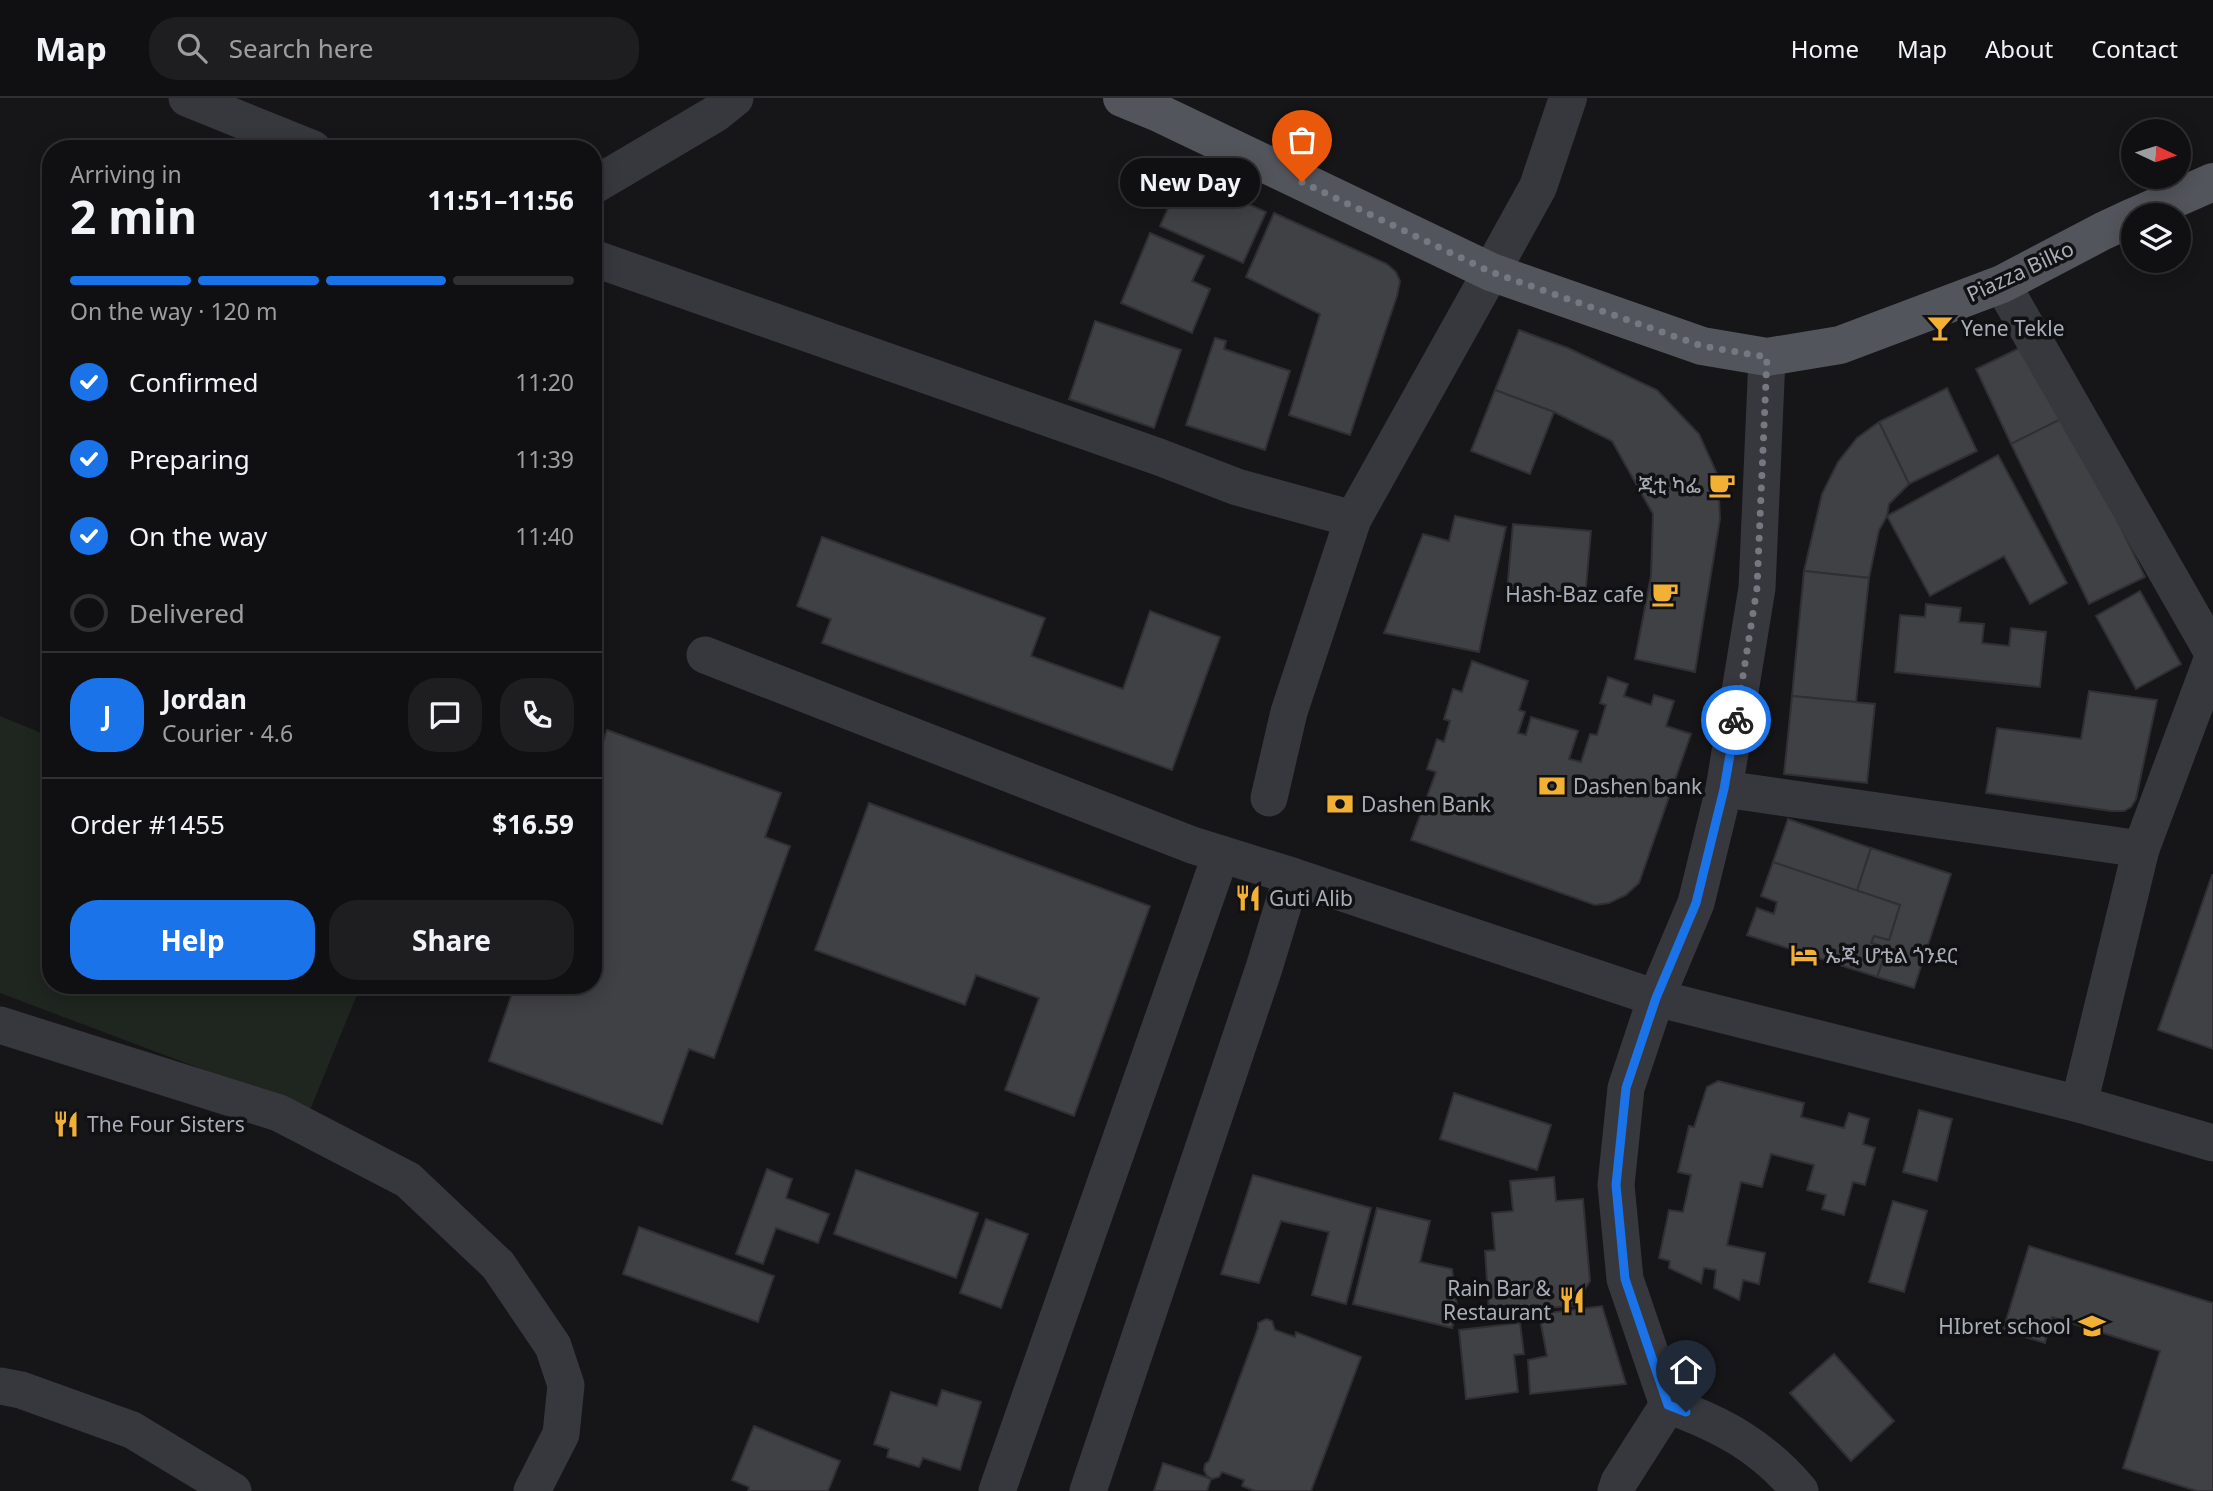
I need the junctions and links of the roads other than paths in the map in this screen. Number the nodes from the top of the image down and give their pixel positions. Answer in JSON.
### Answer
{"nodes":[{"id":1,"x":187,"y":98,"type":"edge"},
{"id":2,"x":1122,"y":98,"type":"edge"},
{"id":3,"x":1568,"y":98,"type":"edge"},
{"id":4,"x":713,"y":103,"type":"edge"},
{"id":5,"x":291,"y":140,"type":"edge"},
{"id":6,"x":602,"y":180,"type":"edge"},
{"id":7,"x":2213,"y":182,"type":"edge"},
{"id":8,"x":2165,"y":203,"type":"edge"},
{"id":9,"x":2121,"y":223,"type":"edge"},
{"id":10,"x":602,"y":261,"type":"edge"},
{"id":11,"x":1491,"y":272,"type":"junction"},
{"id":12,"x":2002,"y":284,"type":"junction"},
{"id":13,"x":1767,"y":357,"type":"junction"},
{"id":14,"x":1353,"y":519,"type":"junction"},
{"id":15,"x":705,"y":655,"type":"dead end"},
{"id":16,"x":2213,"y":655,"type":"edge"},
{"id":17,"x":1724,"y":789,"type":"junction"},
{"id":18,"x":1269,"y":797,"type":"dead end"},
{"id":19,"x":2141,"y":849,"type":"junction"},
{"id":20,"x":1221,"y":854,"type":"junction"},
{"id":21,"x":1292,"y":876,"type":"junction"},
{"id":22,"x":1656,"y":998,"type":"junction"},
{"id":23,"x":0,"y":1026,"type":"edge"},
{"id":24,"x":2079,"y":1104,"type":"junction"},
{"id":25,"x":2213,"y":1143,"type":"edge"},
{"id":26,"x":0,"y":1386,"type":"edge"},
{"id":27,"x":1668,"y":1405,"type":"junction"},
{"id":28,"x":233,"y":1491,"type":"edge"},
{"id":29,"x":532,"y":1491,"type":"edge"},
{"id":30,"x":996,"y":1491,"type":"edge"},
{"id":31,"x":1088,"y":1491,"type":"edge"},
{"id":32,"x":1616,"y":1491,"type":"edge"},
{"id":33,"x":1800,"y":1491,"type":"edge"}],
"edges":[{"from":1,"to":5,"type":"street"},
{"from":2,"to":11,"type":"main road","name":"Piazza Bilko"},
{"from":3,"to":11,"type":"street"},
{"from":4,"to":6,"type":"street"},
{"from":7,"to":8,"type":"main road","name":"Piazza Bilko"},
{"from":9,"to":12,"type":"main road","name":"Piazza Bilko"},
{"from":10,"to":14,"type":"street"},
{"from":11,"to":13,"type":"main road","name":"Piazza Bilko"},
{"from":11,"to":14,"type":"street"},
{"from":12,"to":13,"type":"main road","name":"Piazza Bilko"},
{"from":12,"to":16,"type":"street"},
{"from":13,"to":17,"type":"street"},
{"from":14,"to":18,"type":"street"},
{"from":15,"to":20,"type":"street"},
{"from":16,"to":19,"type":"street"},
{"from":17,"to":19,"type":"street"},
{"from":17,"to":22,"type":"street"},
{"from":19,"to":24,"type":"street"},
{"from":20,"to":21,"type":"street"},
{"from":20,"to":30,"type":"street"},
{"from":21,"to":22,"type":"street"},
{"from":21,"to":31,"type":"street"},
{"from":22,"to":24,"type":"street"},
{"from":22,"to":27,"type":"street"},
{"from":23,"to":29,"type":"street"},
{"from":24,"to":25,"type":"street"},
{"from":26,"to":28,"type":"street"},
{"from":27,"to":32,"type":"street"},
{"from":27,"to":33,"type":"street"}]}
